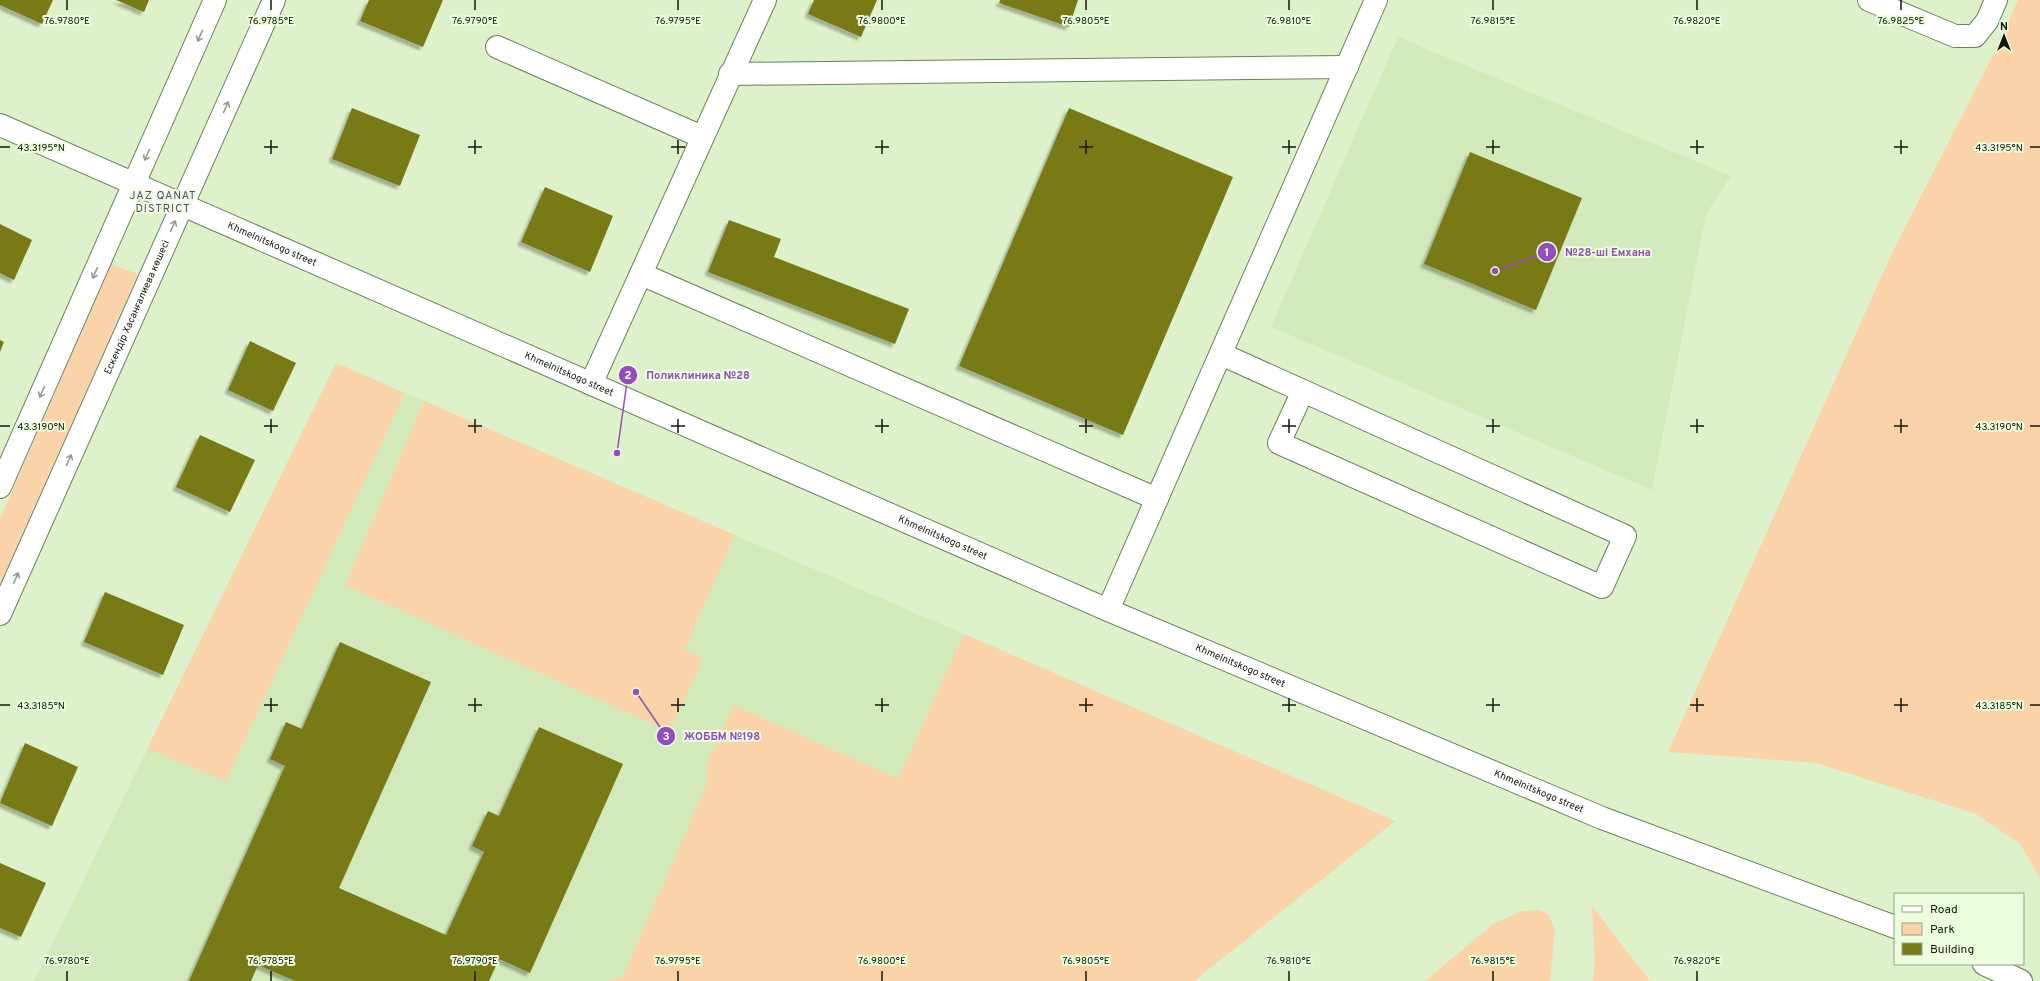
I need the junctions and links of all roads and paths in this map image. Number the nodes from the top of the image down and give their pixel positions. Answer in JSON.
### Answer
{"nodes":[{"id":1,"x":216,"y":0,"type":"edge"},
{"id":2,"x":274,"y":0,"type":"edge"},
{"id":3,"x":765,"y":0,"type":"edge"},
{"id":4,"x":1376,"y":0,"type":"edge"},
{"id":5,"x":1869,"y":0,"type":"edge"},
{"id":6,"x":1996,"y":0,"type":"edge"},
{"id":7,"x":497,"y":47,"type":"dead end"},
{"id":8,"x":1347,"y":67,"type":"junction"},
{"id":9,"x":730,"y":74,"type":"junction"},
{"id":10,"x":0,"y":125,"type":"edge"},
{"id":11,"x":702,"y":137,"type":"junction"},
{"id":12,"x":134,"y":184,"type":"junction"},
{"id":13,"x":183,"y":205,"type":"junction"},
{"id":14,"x":641,"y":274,"type":"junction"},
{"id":15,"x":1221,"y":354,"type":"junction"},
{"id":16,"x":592,"y":384,"type":"junction"},
{"id":17,"x":1303,"y":391,"type":"junction"},
{"id":18,"x":0,"y":487,"type":"edge"},
{"id":19,"x":1157,"y":499,"type":"junction"},
{"id":20,"x":1108,"y":610,"type":"junction"},
{"id":21,"x":0,"y":614,"type":"edge"},
{"id":22,"x":1894,"y":927,"type":"edge"},
{"id":23,"x":1986,"y":965,"type":"edge"},
{"id":24,"x":2021,"y":981,"type":"edge"}],
"edges":[{"from":1,"to":12,"type":"street","one_way":true},
{"from":13,"to":2,"type":"street","name":"Ескендір Хасанғалиева көшесі","one_way":true},
{"from":3,"to":9,"type":"street"},
{"from":4,"to":8,"type":"street"},
{"from":5,"to":6,"type":"street"},
{"from":7,"to":11,"type":"street"},
{"from":8,"to":9,"type":"street"},
{"from":8,"to":15,"type":"street"},
{"from":9,"to":11,"type":"street"},
{"from":10,"to":12,"type":"street","name":"Khmelnitskogo street"},
{"from":11,"to":14,"type":"street"},
{"from":12,"to":13,"type":"street","name":"Khmelnitskogo street"},
{"from":12,"to":18,"type":"street","one_way":true},
{"from":13,"to":16,"type":"street","name":"Khmelnitskogo street"},
{"from":21,"to":13,"type":"street","name":"Ескендір Хасанғалиева көшесі","one_way":true},
{"from":14,"to":16,"type":"street"},
{"from":14,"to":19,"type":"street"},
{"from":15,"to":17,"type":"street"},
{"from":15,"to":19,"type":"street"},
{"from":16,"to":20,"type":"street","name":"Khmelnitskogo street"},
{"from":17,"to":17,"type":"street"},
{"from":19,"to":20,"type":"street"},
{"from":20,"to":22,"type":"street","name":"Khmelnitskogo street"},
{"from":23,"to":24,"type":"street"}]}
